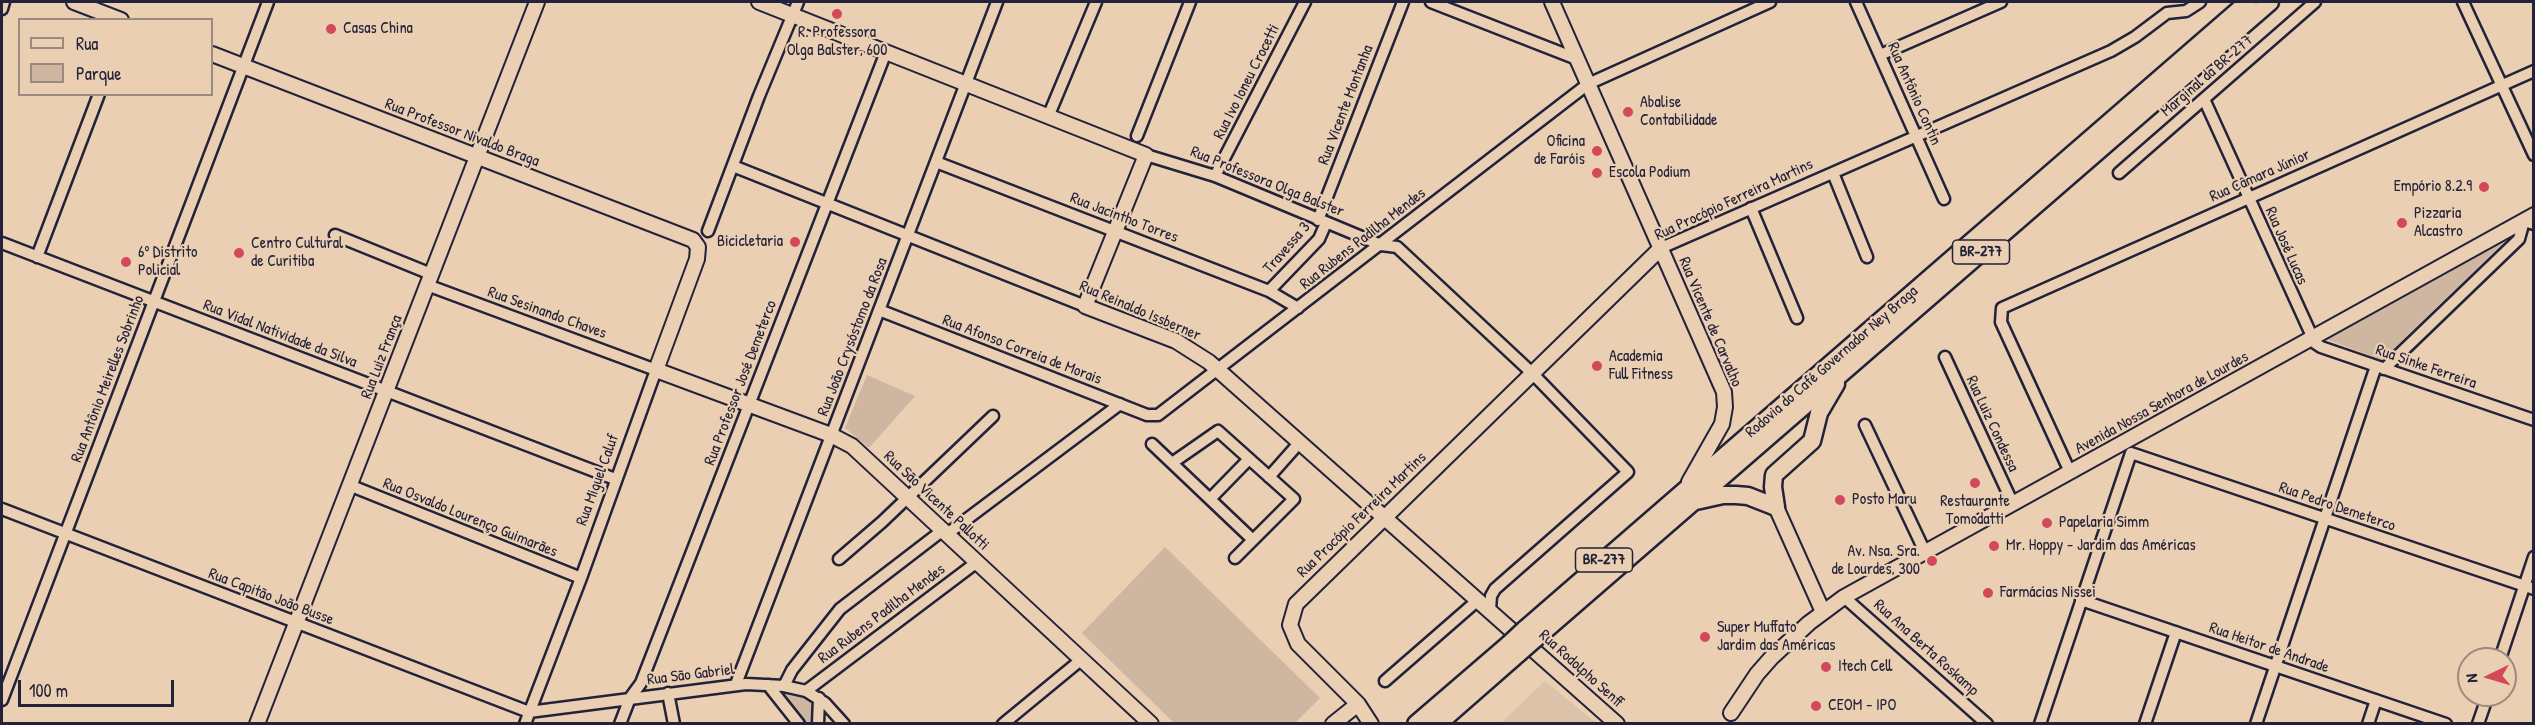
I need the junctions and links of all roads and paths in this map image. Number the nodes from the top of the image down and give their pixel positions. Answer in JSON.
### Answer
{"nodes":[{"id":1,"x":4,"y":2,"type":"edge"},
{"id":2,"x":74,"y":2,"type":"edge"},
{"id":3,"x":268,"y":2,"type":"edge"},
{"id":4,"x":537,"y":2,"type":"edge"},
{"id":5,"x":759,"y":2,"type":"edge"},
{"id":6,"x":997,"y":2,"type":"edge"},
{"id":7,"x":1096,"y":2,"type":"edge"},
{"id":8,"x":1190,"y":2,"type":"edge"},
{"id":9,"x":1305,"y":2,"type":"edge"},
{"id":10,"x":1403,"y":2,"type":"edge"},
{"id":11,"x":1431,"y":2,"type":"edge"},
{"id":12,"x":1458,"y":2,"type":"edge"},
{"id":13,"x":1552,"y":2,"type":"edge"},
{"id":14,"x":1770,"y":2,"type":"edge"},
{"id":15,"x":1856,"y":2,"type":"edge"},
{"id":16,"x":2001,"y":2,"type":"edge"},
{"id":17,"x":2162,"y":2,"type":"edge"},
{"id":18,"x":2200,"y":2,"type":"edge"},
{"id":19,"x":2248,"y":2,"type":"edge"},
{"id":20,"x":2270,"y":2,"type":"edge"},
{"id":21,"x":2315,"y":2,"type":"edge"},
{"id":22,"x":2463,"y":2,"type":"edge"},
{"id":23,"x":795,"y":8,"type":"edge"},
{"id":24,"x":2,"y":9,"type":"edge"},
{"id":25,"x":2167,"y":13,"type":"junction"},
{"id":26,"x":1464,"y":15,"type":"junction"},
{"id":27,"x":116,"y":18,"type":"edge"},
{"id":28,"x":886,"y":52,"type":"junction"},
{"id":29,"x":213,"y":54,"type":"edge"},
{"id":30,"x":1880,"y":56,"type":"junction"},
{"id":31,"x":1577,"y":59,"type":"junction"},
{"id":32,"x":244,"y":67,"type":"junction"},
{"id":33,"x":2534,"y":71,"type":"edge"},
{"id":34,"x":966,"y":84,"type":"junction"},
{"id":35,"x":1588,"y":84,"type":"junction"},
{"id":36,"x":2501,"y":86,"type":"junction"},
{"id":37,"x":98,"y":96,"type":"edge"},
{"id":38,"x":2204,"y":99,"type":"junction"},
{"id":39,"x":1048,"y":117,"type":"junction"},
{"id":40,"x":1137,"y":136,"type":"dead end"},
{"id":41,"x":1916,"y":136,"type":"junction"},
{"id":42,"x":1146,"y":155,"type":"junction"},
{"id":43,"x":2534,"y":155,"type":"edge"},
{"id":44,"x":477,"y":156,"type":"junction"},
{"id":45,"x":936,"y":162,"type":"junction"},
{"id":46,"x":732,"y":166,"type":"junction"},
{"id":47,"x":1833,"y":173,"type":"junction"},
{"id":48,"x":2119,"y":173,"type":"dead end"},
{"id":49,"x":1215,"y":176,"type":"junction"},
{"id":50,"x":2248,"y":197,"type":"junction"},
{"id":51,"x":1944,"y":199,"type":"dead end"},
{"id":52,"x":827,"y":204,"type":"junction"},
{"id":53,"x":1751,"y":208,"type":"junction"},
{"id":54,"x":2530,"y":220,"type":"edge"},
{"id":55,"x":1322,"y":221,"type":"junction"},
{"id":56,"x":708,"y":231,"type":"dead end"},
{"id":57,"x":1114,"y":231,"type":"junction"},
{"id":58,"x":335,"y":235,"type":"dead end"},
{"id":59,"x":908,"y":235,"type":"junction"},
{"id":60,"x":2,"y":243,"type":"edge"},
{"id":61,"x":1381,"y":245,"type":"junction"},
{"id":62,"x":698,"y":247,"type":"joint"},
{"id":63,"x":1661,"y":248,"type":"junction"},
{"id":64,"x":37,"y":257,"type":"junction"},
{"id":65,"x":1867,"y":257,"type":"dead end"},
{"id":66,"x":429,"y":280,"type":"junction"},
{"id":67,"x":1269,"y":291,"type":"junction"},
{"id":68,"x":154,"y":302,"type":"junction"},
{"id":69,"x":1085,"y":306,"type":"junction"},
{"id":70,"x":1298,"y":308,"type":"junction"},
{"id":71,"x":879,"y":310,"type":"junction"},
{"id":72,"x":1797,"y":318,"type":"dead end"},
{"id":73,"x":2312,"y":339,"type":"junction"},
{"id":74,"x":1945,"y":357,"type":"dead end"},
{"id":75,"x":2380,"y":367,"type":"junction"},
{"id":76,"x":1846,"y":369,"type":"junction"},
{"id":77,"x":656,"y":370,"type":"junction"},
{"id":78,"x":1219,"y":370,"type":"junction"},
{"id":79,"x":1532,"y":373,"type":"junction"},
{"id":80,"x":386,"y":391,"type":"junction"},
{"id":81,"x":1120,"y":404,"type":"junction"},
{"id":82,"x":749,"y":405,"type":"junction"},
{"id":83,"x":993,"y":416,"type":"dead end"},
{"id":84,"x":1155,"y":416,"type":"joint"},
{"id":85,"x":2534,"y":420,"type":"edge"},
{"id":86,"x":1865,"y":425,"type":"dead end"},
{"id":87,"x":831,"y":435,"type":"junction"},
{"id":88,"x":1300,"y":442,"type":"junction"},
{"id":89,"x":1152,"y":444,"type":"dead end"},
{"id":90,"x":2127,"y":448,"type":"junction"},
{"id":91,"x":1250,"y":459,"type":"junction"},
{"id":92,"x":1172,"y":463,"type":"junction"},
{"id":93,"x":2070,"y":472,"type":"junction"},
{"id":94,"x":1269,"y":477,"type":"junction"},
{"id":95,"x":615,"y":479,"type":"junction"},
{"id":96,"x":349,"y":485,"type":"junction"},
{"id":97,"x":1689,"y":496,"type":"junction"},
{"id":98,"x":908,"y":498,"type":"junction"},
{"id":99,"x":1210,"y":499,"type":"junction"},
{"id":100,"x":2013,"y":504,"type":"junction"},
{"id":101,"x":1776,"y":507,"type":"junction"},
{"id":102,"x":2,"y":509,"type":"edge"},
{"id":103,"x":1384,"y":516,"type":"junction"},
{"id":104,"x":2325,"y":519,"type":"junction"},
{"id":105,"x":945,"y":532,"type":"junction"},
{"id":106,"x":65,"y":533,"type":"junction"},
{"id":107,"x":1253,"y":540,"type":"junction"},
{"id":108,"x":1924,"y":552,"type":"junction"},
{"id":109,"x":2534,"y":557,"type":"edge"},
{"id":110,"x":1234,"y":558,"type":"dead end"},
{"id":111,"x":839,"y":559,"type":"dead end"},
{"id":112,"x":976,"y":562,"type":"junction"},
{"id":113,"x":581,"y":578,"type":"junction"},
{"id":114,"x":2529,"y":587,"type":"edge"},
{"id":115,"x":1844,"y":597,"type":"junction"},
{"id":116,"x":1479,"y":600,"type":"junction"},
{"id":117,"x":2081,"y":600,"type":"junction"},
{"id":118,"x":1490,"y":610,"type":"junction"},
{"id":119,"x":1823,"y":612,"type":"junction"},
{"id":120,"x":296,"y":622,"type":"junction"},
{"id":121,"x":2176,"y":632,"type":"junction"},
{"id":122,"x":1522,"y":641,"type":"junction"},
{"id":123,"x":2505,"y":647,"type":"edge"},
{"id":124,"x":1082,"y":660,"type":"junction"},
{"id":125,"x":2275,"y":666,"type":"junction"},
{"id":126,"x":1385,"y":681,"type":"dead end"},
{"id":127,"x":736,"y":684,"type":"junction"},
{"id":128,"x":768,"y":685,"type":"junction"},
{"id":129,"x":784,"y":686,"type":"junction"},
{"id":130,"x":806,"y":691,"type":"junction"},
{"id":131,"x":668,"y":693,"type":"junction"},
{"id":132,"x":630,"y":698,"type":"junction"},
{"id":133,"x":819,"y":698,"type":"junction"},
{"id":134,"x":2,"y":700,"type":"edge"},
{"id":135,"x":2376,"y":700,"type":"junction"},
{"id":136,"x":1358,"y":704,"type":"junction"},
{"id":137,"x":2484,"y":707,"type":"edge"},
{"id":138,"x":529,"y":712,"type":"junction"},
{"id":139,"x":1726,"y":718,"type":"edge"},
{"id":140,"x":257,"y":723,"type":"edge"},
{"id":141,"x":525,"y":723,"type":"edge"},
{"id":142,"x":620,"y":723,"type":"edge"},
{"id":143,"x":674,"y":723,"type":"edge"},
{"id":144,"x":799,"y":723,"type":"edge"},
{"id":145,"x":818,"y":723,"type":"edge"},
{"id":146,"x":844,"y":723,"type":"edge"},
{"id":147,"x":1003,"y":723,"type":"edge"},
{"id":148,"x":1151,"y":723,"type":"edge"},
{"id":149,"x":1333,"y":723,"type":"edge"},
{"id":150,"x":1371,"y":723,"type":"edge"},
{"id":151,"x":1416,"y":723,"type":"edge"},
{"id":152,"x":1438,"y":723,"type":"edge"},
{"id":153,"x":1617,"y":723,"type":"edge"},
{"id":154,"x":1987,"y":723,"type":"edge"},
{"id":155,"x":2040,"y":723,"type":"edge"},
{"id":156,"x":2145,"y":723,"type":"edge"},
{"id":157,"x":2256,"y":723,"type":"edge"},
{"id":158,"x":2368,"y":723,"type":"edge"},
{"id":159,"x":2446,"y":723,"type":"edge"},
{"id":160,"x":2478,"y":723,"type":"edge"}],
"edges":[{"from":1,"to":24,"type":"street"},
{"from":2,"to":27,"type":"main road"},
{"from":3,"to":32,"type":"street","name":"Rua Antônio Meirelles Sobrinho"},
{"from":4,"to":44,"type":"main road","name":"Rua Luiz França"},
{"from":5,"to":23,"type":"main road","name":"Rua Professora Olga Balster"},
{"from":6,"to":34,"type":"street","name":"Rua João Crysóstomo da Rosa"},
{"from":7,"to":39,"type":"street"},
{"from":8,"to":40,"type":"street"},
{"from":9,"to":49,"type":"street","name":"Rua Ivo Ioneu Crocetti"},
{"from":10,"to":55,"type":"street","name":"Rua Vicente Montanha"},
{"from":11,"to":26,"type":"street"},
{"from":12,"to":26,"type":"street"},
{"from":13,"to":31,"type":"main road","name":"Rua Vicente de Carvalho"},
{"from":14,"to":35,"type":"street","name":"Rua Rubens Padilha Mendes"},
{"from":15,"to":30,"type":"street","name":"Rua Antônio Contin"},
{"from":16,"to":30,"type":"street"},
{"from":17,"to":25,"type":"street"},
{"from":18,"to":25,"type":"street","name":"Rua Procópio Ferreira Martins"},
{"from":19,"to":97,"type":"highway","name":"Rodovia do Café Governador Ney Braga","number":"BR-277"},
{"from":20,"to":76,"type":"highway","name":"Rodovia do Café Governador Ney Braga","number":"BR-277"},
{"from":21,"to":38,"type":"street","name":"Marginal da BR-277"},
{"from":22,"to":36,"type":"street"},
{"from":23,"to":28,"type":"main road","name":"Rua Professora Olga Balster"},
{"from":23,"to":46,"type":"street"},
{"from":25,"to":41,"type":"street","name":"Rua Procópio Ferreira Martins"},
{"from":26,"to":31,"type":"street"},
{"from":28,"to":34,"type":"main road","name":"Rua Professora Olga Balster"},
{"from":28,"to":52,"type":"street","name":"Rua Professor José Demeterco"},
{"from":29,"to":32,"type":"main road","name":"Rua Professor Nivaldo Braga"},
{"from":30,"to":41,"type":"street","name":"Rua Antônio Contin"},
{"from":31,"to":35,"type":"main road","name":"Rua Vicente de Carvalho"},
{"from":32,"to":44,"type":"main road","name":"Rua Professor Nivaldo Braga"},
{"from":32,"to":68,"type":"street","name":"Rua Antônio Meirelles Sobrinho"},
{"from":33,"to":36,"type":"street","name":"Rua Câmara Júnior"},
{"from":34,"to":39,"type":"main road","name":"Rua Professora Olga Balster"},
{"from":34,"to":45,"type":"street","name":"Rua João Crysóstomo da Rosa"},
{"from":35,"to":61,"type":"street","name":"Rua Rubens Padilha Mendes"},
{"from":35,"to":63,"type":"main road","name":"Rua Vicente de Carvalho"},
{"from":36,"to":43,"type":"street"},
{"from":36,"to":50,"type":"street","name":"Rua Câmara Júnior"},
{"from":37,"to":64,"type":"street"},
{"from":38,"to":48,"type":"street","name":"Marginal da BR-277"},
{"from":38,"to":50,"type":"street","name":"Rua José Lucas"},
{"from":39,"to":42,"type":"main road","name":"Rua Professora Olga Balster"},
{"from":41,"to":47,"type":"street","name":"Rua Procópio Ferreira Martins"},
{"from":41,"to":51,"type":"street","name":"Rua Antônio Contin"},
{"from":42,"to":49,"type":"street","name":"Rua Professora Olga Balster"},
{"from":42,"to":57,"type":"main road"},
{"from":44,"to":62,"type":"main road","name":"Rua Professor Nivaldo Braga"},
{"from":44,"to":66,"type":"main road","name":"Rua Luiz França"},
{"from":45,"to":57,"type":"street","name":"Rua Jacintho Torres"},
{"from":45,"to":59,"type":"street","name":"Rua João Crysóstomo da Rosa"},
{"from":46,"to":52,"type":"street","name":"Rua Reinaldo Issberner"},
{"from":46,"to":56,"type":"street"},
{"from":47,"to":53,"type":"street","name":"Rua Procópio Ferreira Martins"},
{"from":47,"to":65,"type":"street"},
{"from":49,"to":55,"type":"street","name":"Rua Professora Olga Balster"},
{"from":50,"to":73,"type":"street","name":"Rua José Lucas"},
{"from":50,"to":93,"type":"street","name":"Rua Câmara Júnior"},
{"from":52,"to":59,"type":"street","name":"Rua Reinaldo Issberner"},
{"from":52,"to":82,"type":"street","name":"Rua Professor José Demeterco"},
{"from":53,"to":63,"type":"street","name":"Rua Procópio Ferreira Martins"},
{"from":53,"to":72,"type":"street"},
{"from":54,"to":73,"type":"main road","name":"Avenida Nossa Senhora de Lourdes"},
{"from":54,"to":75,"type":"street"},
{"from":55,"to":61,"type":"street","name":"Rua Professora Olga Balster"},
{"from":55,"to":67,"type":"street","name":"Travessa 3"},
{"from":57,"to":67,"type":"street","name":"Rua Jacintho Torres"},
{"from":57,"to":69,"type":"main road"},
{"from":58,"to":66,"type":"street","name":"Rua Sesinando Chaves"},
{"from":59,"to":69,"type":"street","name":"Rua Reinaldo Issberner"},
{"from":59,"to":71,"type":"street","name":"Rua João Crysóstomo da Rosa"},
{"from":60,"to":64,"type":"street","name":"Rua Vidal Natividade da Silva"},
{"from":61,"to":70,"type":"street","name":"Rua Rubens Padilha Mendes"},
{"from":61,"to":79,"type":"street","name":"Rua Professora Olga Balster"},
{"from":62,"to":77,"type":"main road","name":"Rua Miguel Caluf"},
{"from":63,"to":79,"type":"main road","name":"Rua Procópio Ferreira Martins"},
{"from":63,"to":97,"type":"main road","name":"Rua Vicente de Carvalho"},
{"from":64,"to":68,"type":"street","name":"Rua Vidal Natividade da Silva"},
{"from":66,"to":77,"type":"street","name":"Rua Sesinando Chaves"},
{"from":66,"to":80,"type":"main road","name":"Rua Luiz França"},
{"from":67,"to":70,"type":"street","name":"Rua Jacintho Torres"},
{"from":68,"to":80,"type":"street","name":"Rua Vidal Natividade da Silva"},
{"from":68,"to":106,"type":"street","name":"Rua Antônio Meirelles Sobrinho"},
{"from":69,"to":78,"type":"main road","name":"Rua Reinaldo Issberner"},
{"from":70,"to":78,"type":"street","name":"Rua Rubens Padilha Mendes"},
{"from":71,"to":81,"type":"street","name":"Rua Afonso Correia de Morais"},
{"from":71,"to":87,"type":"street","name":"Rua João Crysóstomo da Rosa"},
{"from":73,"to":75,"type":"street","name":"Rua Sinke Ferreira"},
{"from":73,"to":90,"type":"main road","name":"Avenida Nossa Senhora de Lourdes"},
{"from":74,"to":100,"type":"street","name":"Rua Luiz Condessa"},
{"from":75,"to":85,"type":"street","name":"Rua Sinke Ferreira"},
{"from":75,"to":104,"type":"street"},
{"from":76,"to":97,"type":"highway","name":"Rodovia do Café Governador Ney Braga","number":"BR-277"},
{"from":76,"to":101,"type":"highway"},
{"from":77,"to":82,"type":"main road","name":"Rua São Vicente Pallotti"},
{"from":77,"to":95,"type":"street","name":"Rua Miguel Caluf"},
{"from":78,"to":84,"type":"street","name":"Rua Rubens Padilha Mendes"},
{"from":78,"to":88,"type":"main road","name":"Rua Reinaldo Issberner"},
{"from":79,"to":103,"type":"main road","name":"Rua Procópio Ferreira Martins"},
{"from":79,"to":118,"type":"street","name":"Rua Professora Olga Balster"},
{"from":80,"to":95,"type":"street","name":"Rua Vidal Natividade da Silva"},
{"from":80,"to":96,"type":"main road","name":"Rua Luiz França"},
{"from":81,"to":84,"type":"street","name":"Rua Afonso Correia de Morais"},
{"from":81,"to":105,"type":"street"},
{"from":82,"to":87,"type":"main road","name":"Rua São Vicente Pallotti"},
{"from":82,"to":132,"type":"street","name":"Rua Professor José Demeterco"},
{"from":83,"to":98,"type":"street"},
{"from":86,"to":108,"type":"street"},
{"from":87,"to":98,"type":"main road","name":"Rua São Vicente Pallotti"},
{"from":87,"to":127,"type":"street","name":"Rua João Crysóstomo da Rosa"},
{"from":88,"to":94,"type":"street"},
{"from":88,"to":103,"type":"main road","name":"Rua Reinaldo Issberner"},
{"from":89,"to":92,"type":"street"},
{"from":90,"to":93,"type":"main road","name":"Avenida Nossa Senhora de Lourdes"},
{"from":90,"to":104,"type":"street","name":"Rua Pedro Demeterco"},
{"from":90,"to":117,"type":"street"},
{"from":91,"to":92,"type":"street"},
{"from":91,"to":94,"type":"street"},
{"from":91,"to":99,"type":"street"},
{"from":92,"to":99,"type":"street"},
{"from":93,"to":100,"type":"main road","name":"Avenida Nossa Senhora de Lourdes"},
{"from":94,"to":107,"type":"street"},
{"from":95,"to":113,"type":"street","name":"Rua Miguel Caluf"},
{"from":96,"to":113,"type":"street","name":"Rua Osvaldo Lourenço Guimarães"},
{"from":96,"to":120,"type":"main road","name":"Rua Luiz França"},
{"from":97,"to":101,"type":"highway"},
{"from":97,"to":122,"type":"highway","name":"Rodovia do Café Governador Ney Braga","number":"BR-277"},
{"from":98,"to":105,"type":"main road","name":"Rua São Vicente Pallotti"},
{"from":98,"to":111,"type":"street"},
{"from":99,"to":107,"type":"street"},
{"from":100,"to":108,"type":"main road","name":"Avenida Nossa Senhora de Lourdes"},
{"from":101,"to":119,"type":"main road"},
{"from":102,"to":106,"type":"street","name":"Rua Capitão João Busse"},
{"from":103,"to":116,"type":"main road","name":"Rua Reinaldo Issberner"},
{"from":103,"to":136,"type":"main road","name":"Rua Procópio Ferreira Martins"},
{"from":104,"to":114,"type":"street","name":"Rua Pedro Demeterco"},
{"from":104,"to":125,"type":"street"},
{"from":105,"to":112,"type":"main road","name":"Rua São Vicente Pallotti"},
{"from":105,"to":129,"type":"street"},
{"from":106,"to":120,"type":"street","name":"Rua Capitão João Busse"},
{"from":106,"to":134,"type":"street","name":"Rua Antônio Meirelles Sobrinho"},
{"from":107,"to":110,"type":"street"},
{"from":108,"to":115,"type":"main road","name":"Avenida Nossa Senhora de Lourdes"},
{"from":109,"to":114,"type":"street"},
{"from":112,"to":124,"type":"main road","name":"Rua São Vicente Pallotti"},
{"from":112,"to":130,"type":"street","name":"Rua Rubens Padilha Mendes"},
{"from":113,"to":138,"type":"street","name":"Rua Miguel Caluf"},
{"from":114,"to":123,"type":"street"},
{"from":115,"to":119,"type":"main road","name":"Avenida Nossa Senhora de Lourdes"},
{"from":115,"to":154,"type":"street","name":"Rua Ana Berta Roskamp"},
{"from":116,"to":118,"type":"main road","name":"Rua Reinaldo Issberner"},
{"from":116,"to":126,"type":"street"},
{"from":117,"to":121,"type":"street","name":"Rua Heitor de Andrade"},
{"from":117,"to":155,"type":"street"},
{"from":118,"to":122,"type":"main road","name":"Rua Reinaldo Issberner"},
{"from":119,"to":139,"type":"main road","name":"Avenida Nossa Senhora de Lourdes"},
{"from":120,"to":138,"type":"street","name":"Rua Capitão João Busse"},
{"from":120,"to":140,"type":"main road","name":"Rua Luiz França"},
{"from":121,"to":125,"type":"street","name":"Rua Heitor de Andrade"},
{"from":121,"to":156,"type":"street"},
{"from":122,"to":151,"type":"highway","name":"Rodovia do Café Governador Ney Braga","number":"BR-277"},
{"from":122,"to":152,"type":"highway","name":"Rodovia do Café Governador Ney Braga","number":"BR-277"},
{"from":122,"to":153,"type":"main road","name":"Rua Rodolpho Senff"},
{"from":124,"to":147,"type":"street"},
{"from":124,"to":148,"type":"main road","name":"Rua São Vicente Pallotti"},
{"from":125,"to":135,"type":"street","name":"Rua Heitor de Andrade"},
{"from":125,"to":157,"type":"street"},
{"from":127,"to":128,"type":"street","name":"Rua São Gabriel"},
{"from":127,"to":131,"type":"street","name":"Rua São Gabriel"},
{"from":128,"to":129,"type":"street","name":"Rua São Gabriel"},
{"from":128,"to":144,"type":"street"},
{"from":129,"to":130,"type":"street","name":"Rua São Gabriel"},
{"from":130,"to":133,"type":"street","name":"Rua São Gabriel"},
{"from":131,"to":132,"type":"street","name":"Rua São Gabriel"},
{"from":131,"to":143,"type":"street"},
{"from":132,"to":138,"type":"street","name":"Rua São Gabriel"},
{"from":132,"to":142,"type":"street","name":"Rua Professor José Demeterco"},
{"from":133,"to":145,"type":"street"},
{"from":133,"to":146,"type":"street","name":"Rua São Gabriel"},
{"from":135,"to":158,"type":"street"},
{"from":135,"to":159,"type":"street","name":"Rua Heitor de Andrade"},
{"from":136,"to":149,"type":"main road"},
{"from":136,"to":150,"type":"main road"},
{"from":137,"to":160,"type":"street"},
{"from":138,"to":141,"type":"street","name":"Rua Miguel Caluf"}]}
